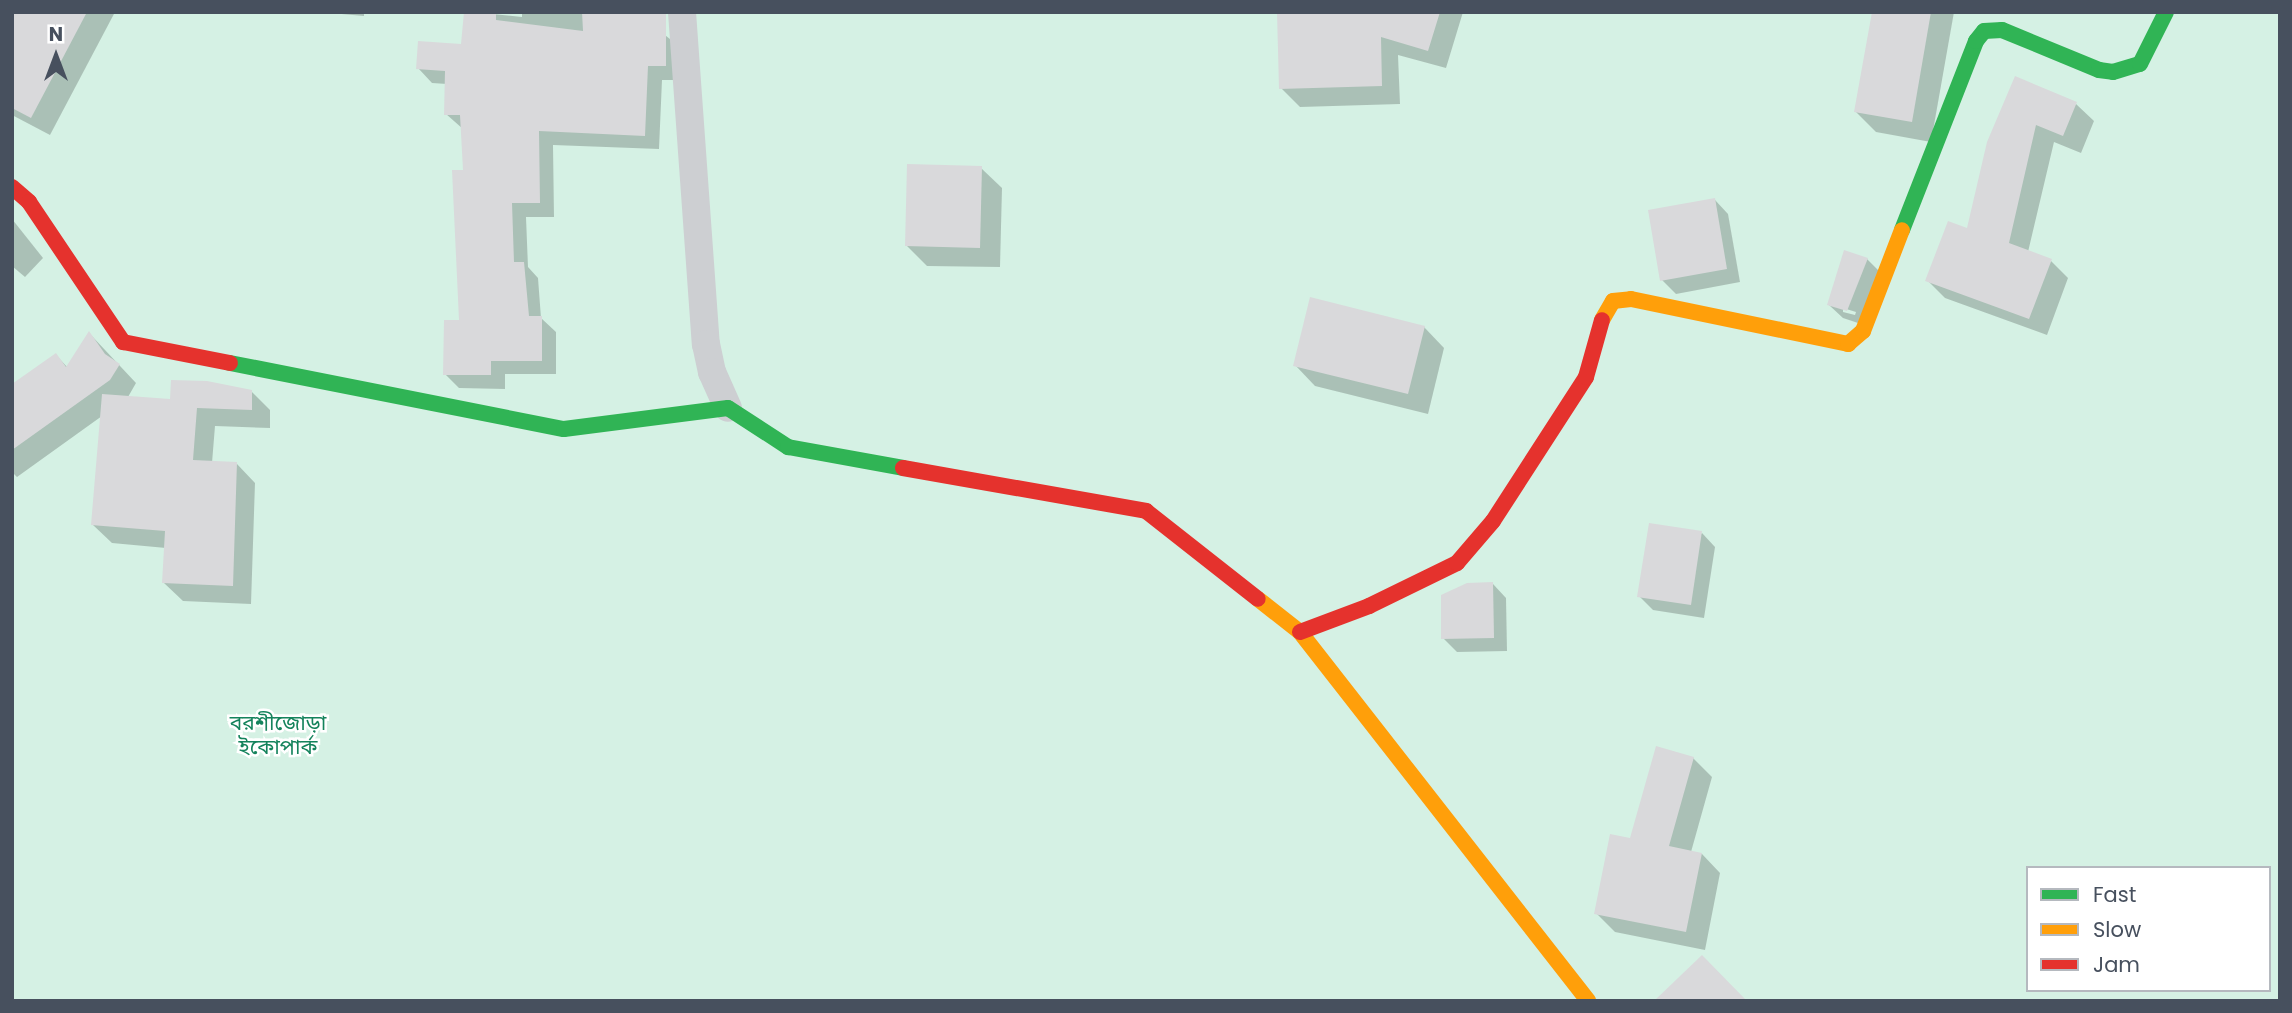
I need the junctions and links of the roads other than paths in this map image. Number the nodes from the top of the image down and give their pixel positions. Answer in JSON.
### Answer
{"nodes":[{"id":1,"x":682,"y":12,"type":"edge"},
{"id":2,"x":2166,"y":12,"type":"edge"},
{"id":3,"x":12,"y":187,"type":"edge"},
{"id":4,"x":728,"y":408,"type":"junction"},
{"id":5,"x":1300,"y":632,"type":"junction"},
{"id":6,"x":1588,"y":1001,"type":"edge"}],
"edges":[{"from":1,"to":4,"type":"street"},
{"from":2,"to":5,"type":"street"},
{"from":3,"to":4,"type":"street"},
{"from":4,"to":5,"type":"street"},
{"from":5,"to":6,"type":"street"}]}
